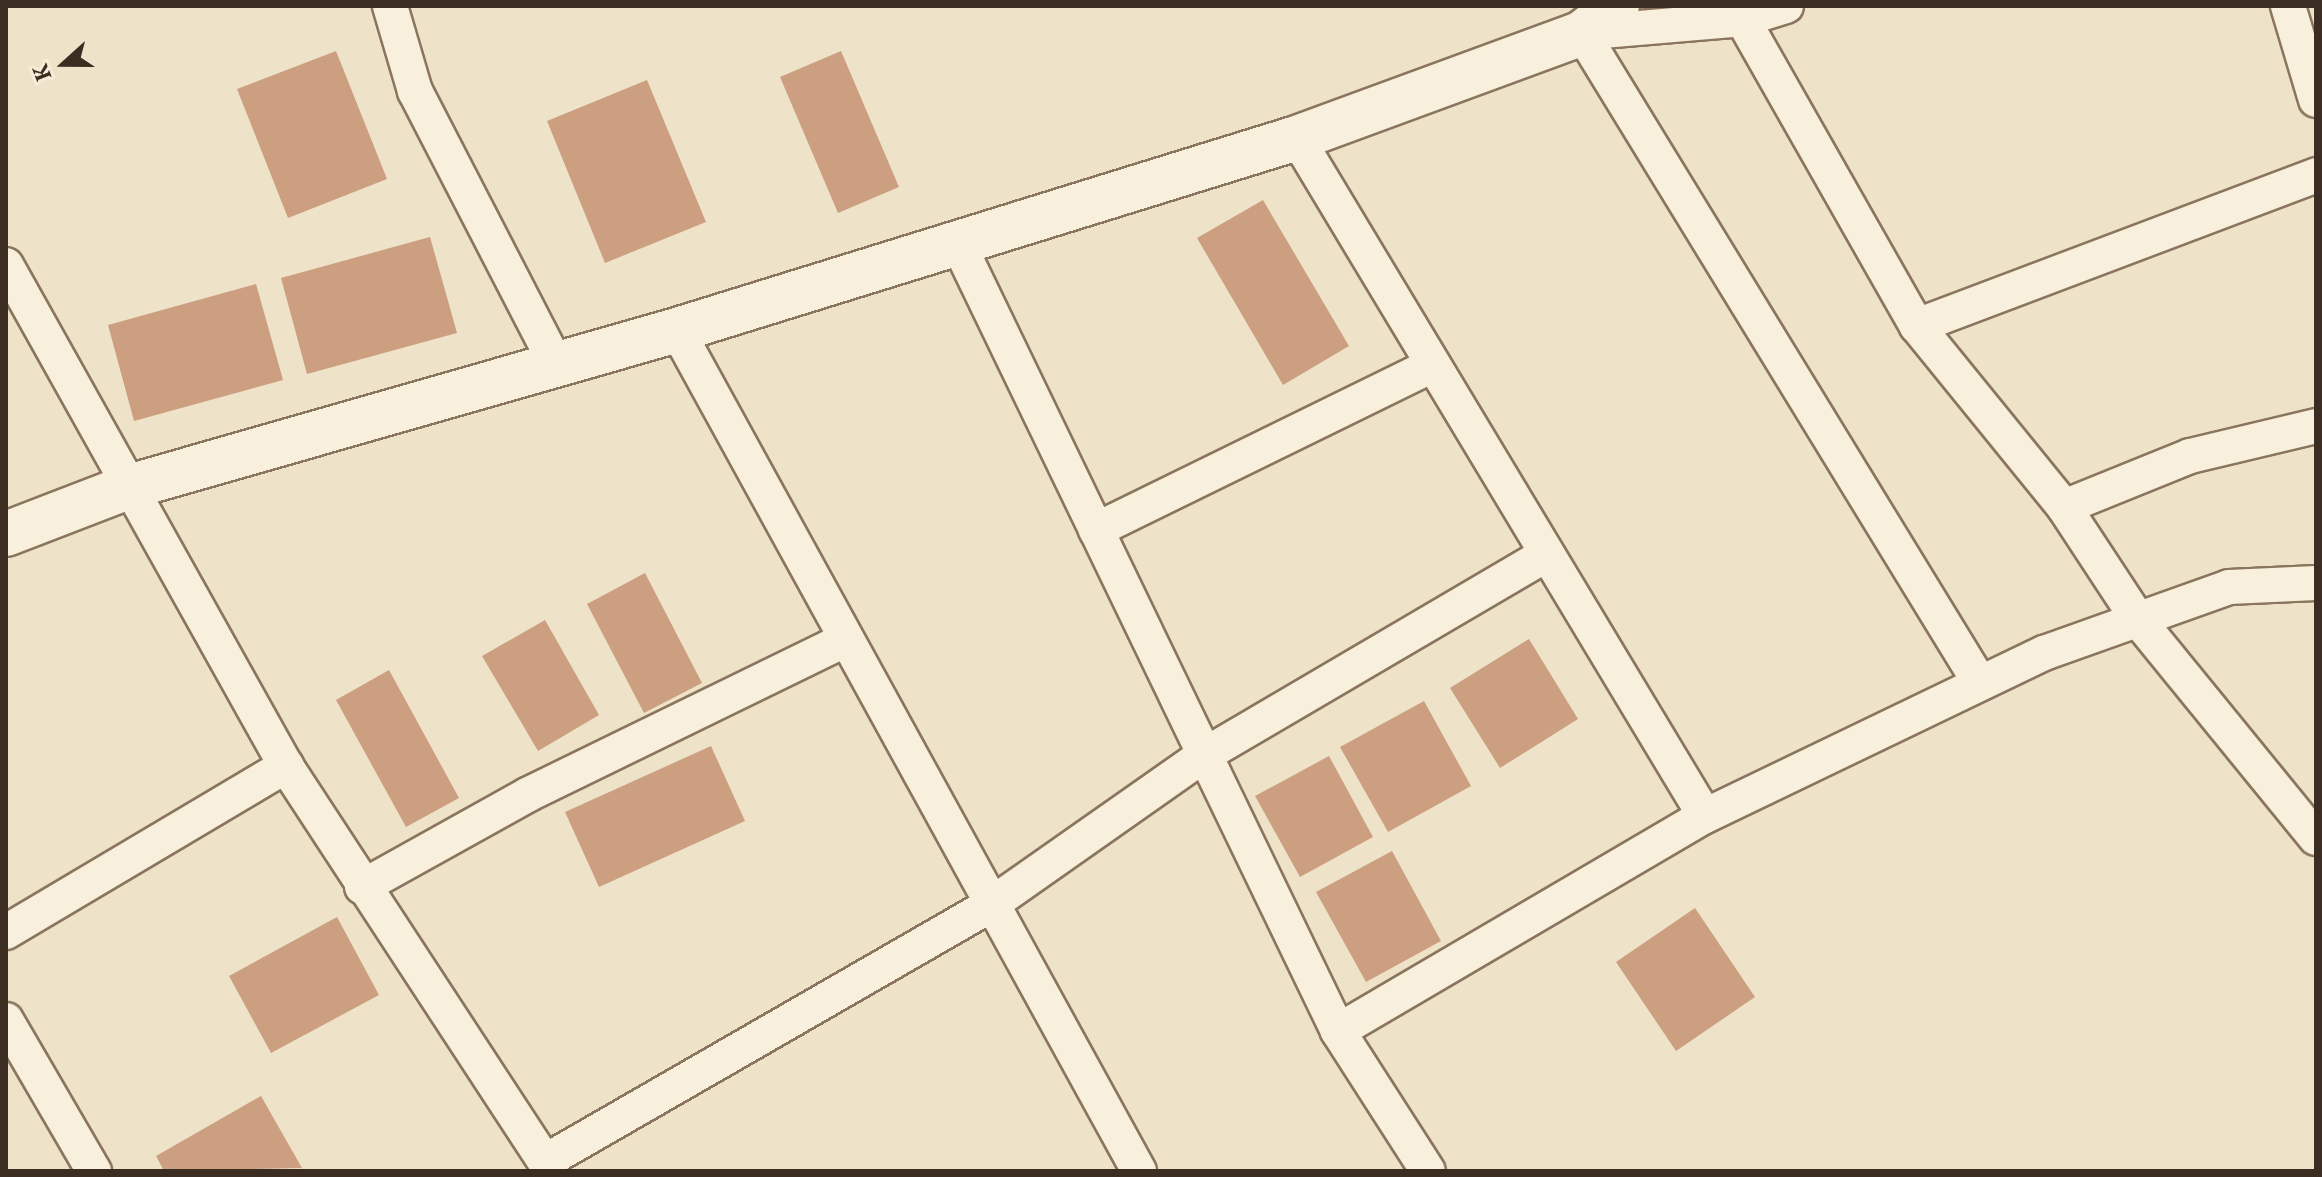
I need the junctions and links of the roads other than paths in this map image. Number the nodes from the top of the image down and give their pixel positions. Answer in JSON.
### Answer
{"nodes":[{"id":1,"x":390,"y":6,"type":"edge"},
{"id":2,"x":1617,"y":6,"type":"edge"},
{"id":3,"x":1786,"y":6,"type":"edge"},
{"id":4,"x":2288,"y":6,"type":"edge"},
{"id":5,"x":1740,"y":12,"type":"edge"},
{"id":6,"x":1582,"y":33,"type":"junction"},
{"id":7,"x":2316,"y":100,"type":"edge"},
{"id":8,"x":1297,"y":138,"type":"junction"},
{"id":9,"x":2316,"y":175,"type":"edge"},
{"id":10,"x":956,"y":239,"type":"junction"},
{"id":11,"x":6,"y":265,"type":"edge"},
{"id":12,"x":1917,"y":326,"type":"junction"},
{"id":13,"x":677,"y":330,"type":"junction"},
{"id":14,"x":556,"y":364,"type":"junction"},
{"id":15,"x":1433,"y":365,"type":"junction"},
{"id":16,"x":2316,"y":426,"type":"edge"},
{"id":17,"x":125,"y":488,"type":"junction"},
{"id":18,"x":2064,"y":507,"type":"junction"},
{"id":19,"x":1096,"y":530,"type":"junction"},
{"id":20,"x":6,"y":534,"type":"edge"},
{"id":21,"x":1547,"y":554,"type":"junction"},
{"id":22,"x":2316,"y":583,"type":"edge"},
{"id":23,"x":2139,"y":621,"type":"junction"},
{"id":24,"x":843,"y":641,"type":"junction"},
{"id":25,"x":1980,"y":683,"type":"junction"},
{"id":26,"x":1201,"y":757,"type":"junction"},
{"id":27,"x":286,"y":766,"type":"junction"},
{"id":28,"x":1705,"y":816,"type":"junction"},
{"id":29,"x":2316,"y":838,"type":"edge"},
{"id":30,"x":362,"y":887,"type":"junction"},
{"id":31,"x":989,"y":906,"type":"junction"},
{"id":32,"x":6,"y":932,"type":"edge"},
{"id":33,"x":6,"y":1020,"type":"edge"},
{"id":34,"x":1338,"y":1031,"type":"junction"},
{"id":35,"x":549,"y":1166,"type":"edge"},
{"id":36,"x":1130,"y":1167,"type":"edge"},
{"id":37,"x":94,"y":1171,"type":"edge"},
{"id":38,"x":1428,"y":1171,"type":"edge"}],
"edges":[{"from":1,"to":14,"type":"street"},
{"from":2,"to":6,"type":"street"},
{"from":3,"to":5,"type":"street"},
{"from":4,"to":7,"type":"street"},
{"from":5,"to":6,"type":"street"},
{"from":5,"to":12,"type":"street"},
{"from":6,"to":8,"type":"street"},
{"from":6,"to":25,"type":"street"},
{"from":8,"to":10,"type":"street"},
{"from":8,"to":15,"type":"street"},
{"from":9,"to":12,"type":"street"},
{"from":10,"to":13,"type":"street"},
{"from":10,"to":19,"type":"street"},
{"from":11,"to":17,"type":"street"},
{"from":12,"to":18,"type":"street"},
{"from":13,"to":14,"type":"street"},
{"from":13,"to":24,"type":"street"},
{"from":14,"to":17,"type":"street"},
{"from":15,"to":19,"type":"street"},
{"from":15,"to":21,"type":"street"},
{"from":16,"to":18,"type":"street"},
{"from":17,"to":20,"type":"street"},
{"from":17,"to":27,"type":"street"},
{"from":18,"to":23,"type":"street"},
{"from":19,"to":26,"type":"street"},
{"from":21,"to":26,"type":"street"},
{"from":21,"to":28,"type":"street"},
{"from":22,"to":23,"type":"street"},
{"from":23,"to":25,"type":"street"},
{"from":23,"to":29,"type":"street"},
{"from":24,"to":30,"type":"street"},
{"from":24,"to":31,"type":"street"},
{"from":25,"to":28,"type":"street"},
{"from":26,"to":31,"type":"street"},
{"from":26,"to":34,"type":"street"},
{"from":27,"to":30,"type":"street"},
{"from":27,"to":32,"type":"street"},
{"from":28,"to":34,"type":"street"},
{"from":30,"to":35,"type":"street"},
{"from":31,"to":35,"type":"street"},
{"from":31,"to":36,"type":"street"},
{"from":33,"to":37,"type":"street"},
{"from":34,"to":38,"type":"street"}]}
